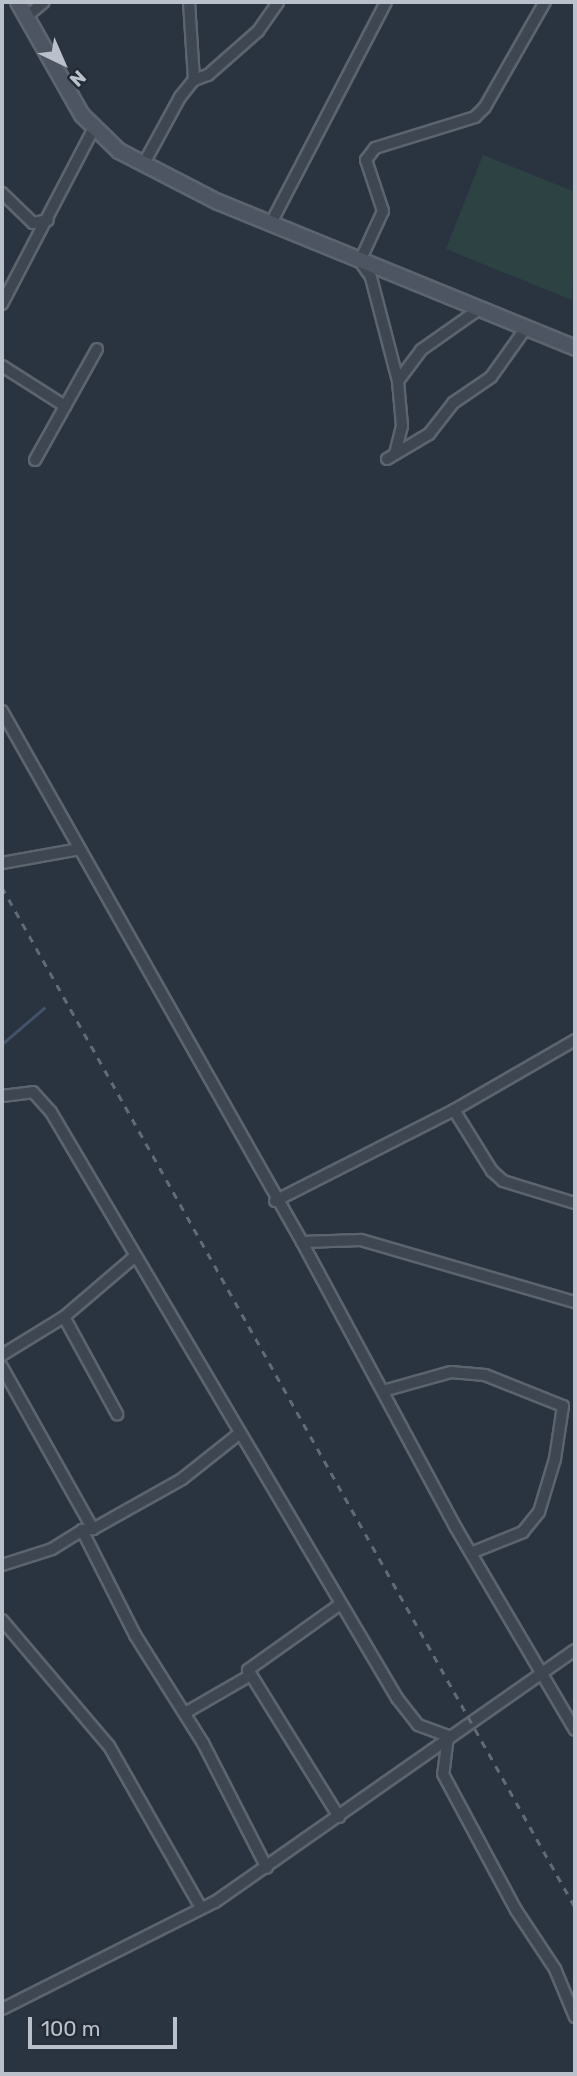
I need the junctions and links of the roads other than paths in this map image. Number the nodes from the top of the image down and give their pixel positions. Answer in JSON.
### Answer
{"nodes":[{"id":1,"x":18,"y":2,"type":"edge"},
{"id":2,"x":44,"y":2,"type":"edge"},
{"id":3,"x":189,"y":2,"type":"edge"},
{"id":4,"x":278,"y":2,"type":"edge"},
{"id":5,"x":386,"y":2,"type":"edge"},
{"id":6,"x":545,"y":2,"type":"edge"},
{"id":7,"x":26,"y":17,"type":"junction"},
{"id":8,"x":194,"y":80,"type":"junction"},
{"id":9,"x":93,"y":130,"type":"junction"},
{"id":10,"x":142,"y":165,"type":"junction"},
{"id":11,"x":2,"y":193,"type":"edge"},
{"id":12,"x":48,"y":220,"type":"junction"},
{"id":13,"x":271,"y":223,"type":"junction"},
{"id":14,"x":360,"y":261,"type":"junction"},
{"id":15,"x":2,"y":304,"type":"edge"},
{"id":16,"x":478,"y":310,"type":"junction"},
{"id":17,"x":526,"y":328,"type":"junction"},
{"id":18,"x":575,"y":348,"type":"edge"},
{"id":19,"x":97,"y":349,"type":"dead end"},
{"id":20,"x":2,"y":366,"type":"edge"},
{"id":21,"x":398,"y":381,"type":"junction"},
{"id":22,"x":65,"y":406,"type":"junction"},
{"id":23,"x":35,"y":460,"type":"dead end"},
{"id":24,"x":2,"y":710,"type":"edge"},
{"id":25,"x":80,"y":849,"type":"junction"},
{"id":26,"x":2,"y":863,"type":"edge"},
{"id":27,"x":575,"y":1040,"type":"edge"},
{"id":28,"x":2,"y":1096,"type":"edge"},
{"id":29,"x":454,"y":1110,"type":"junction"},
{"id":30,"x":275,"y":1200,"type":"junction"},
{"id":31,"x":575,"y":1203,"type":"edge"},
{"id":32,"x":302,"y":1242,"type":"junction"},
{"id":33,"x":133,"y":1258,"type":"junction"},
{"id":34,"x":575,"y":1302,"type":"edge"},
{"id":35,"x":64,"y":1317,"type":"junction"},
{"id":36,"x":2,"y":1356,"type":"edge"},
{"id":37,"x":2,"y":1367,"type":"edge"},
{"id":38,"x":383,"y":1391,"type":"junction"},
{"id":39,"x":117,"y":1414,"type":"dead end"},
{"id":40,"x":240,"y":1433,"type":"junction"},
{"id":41,"x":88,"y":1529,"type":"junction"},
{"id":42,"x":2,"y":1553,"type":"edge"},
{"id":43,"x":471,"y":1553,"type":"junction"},
{"id":44,"x":5,"y":1564,"type":"edge"},
{"id":45,"x":339,"y":1605,"type":"junction"},
{"id":46,"x":2,"y":1620,"type":"edge"},
{"id":47,"x":575,"y":1650,"type":"edge"},
{"id":48,"x":542,"y":1670,"type":"junction"},
{"id":49,"x":249,"y":1676,"type":"junction"},
{"id":50,"x":185,"y":1713,"type":"junction"},
{"id":51,"x":575,"y":1730,"type":"edge"},
{"id":52,"x":448,"y":1736,"type":"junction"},
{"id":53,"x":339,"y":1817,"type":"junction"},
{"id":54,"x":267,"y":1868,"type":"junction"},
{"id":55,"x":201,"y":1908,"type":"junction"},
{"id":56,"x":2,"y":2009,"type":"edge"},
{"id":57,"x":575,"y":2017,"type":"edge"}],
"edges":[{"from":1,"to":7,"type":"street"},
{"from":2,"to":7,"type":"street"},
{"from":3,"to":8,"type":"street"},
{"from":4,"to":8,"type":"street"},
{"from":5,"to":13,"type":"street"},
{"from":6,"to":14,"type":"street"},
{"from":7,"to":9,"type":"street"},
{"from":8,"to":10,"type":"street"},
{"from":9,"to":10,"type":"street"},
{"from":9,"to":12,"type":"street"},
{"from":10,"to":13,"type":"street"},
{"from":11,"to":12,"type":"street"},
{"from":12,"to":15,"type":"street"},
{"from":13,"to":14,"type":"street"},
{"from":14,"to":16,"type":"street"},
{"from":14,"to":21,"type":"street"},
{"from":16,"to":17,"type":"street"},
{"from":16,"to":21,"type":"street"},
{"from":17,"to":18,"type":"street"},
{"from":17,"to":21,"type":"street"},
{"from":19,"to":22,"type":"street"},
{"from":20,"to":22,"type":"street"},
{"from":22,"to":23,"type":"street"},
{"from":24,"to":25,"type":"street"},
{"from":25,"to":26,"type":"street"},
{"from":25,"to":30,"type":"street"},
{"from":27,"to":29,"type":"street"},
{"from":28,"to":33,"type":"street"},
{"from":29,"to":30,"type":"street"},
{"from":29,"to":31,"type":"street"},
{"from":30,"to":32,"type":"street"},
{"from":32,"to":34,"type":"street"},
{"from":32,"to":38,"type":"street"},
{"from":33,"to":35,"type":"street"},
{"from":33,"to":40,"type":"street"},
{"from":35,"to":36,"type":"street"},
{"from":35,"to":39,"type":"street"},
{"from":37,"to":41,"type":"street"},
{"from":38,"to":43,"type":"street"},
{"from":38,"to":43,"type":"street"},
{"from":40,"to":41,"type":"street"},
{"from":40,"to":45,"type":"street"},
{"from":41,"to":44,"type":"street"},
{"from":41,"to":50,"type":"street"},
{"from":42,"to":44,"type":"street"},
{"from":43,"to":48,"type":"street"},
{"from":45,"to":49,"type":"street"},
{"from":45,"to":52,"type":"street"},
{"from":46,"to":55,"type":"street"},
{"from":47,"to":48,"type":"street"},
{"from":48,"to":51,"type":"street"},
{"from":48,"to":52,"type":"street"},
{"from":49,"to":50,"type":"street"},
{"from":49,"to":53,"type":"street"},
{"from":50,"to":54,"type":"street"},
{"from":52,"to":53,"type":"street"},
{"from":52,"to":57,"type":"street"},
{"from":53,"to":54,"type":"street"},
{"from":54,"to":55,"type":"street"},
{"from":55,"to":56,"type":"street"}]}
